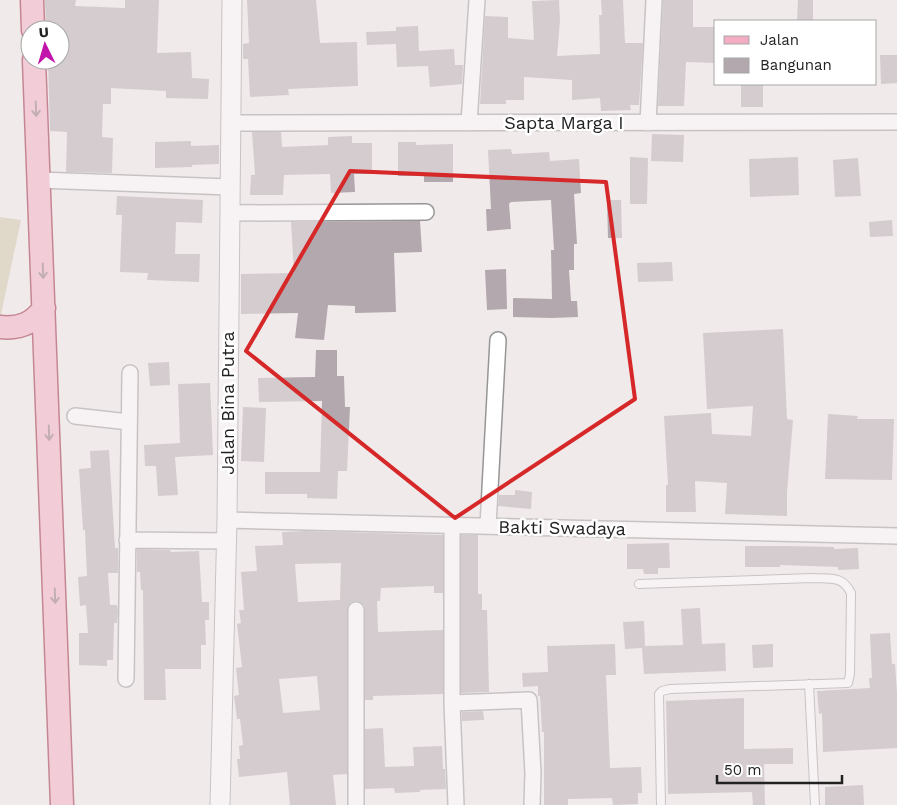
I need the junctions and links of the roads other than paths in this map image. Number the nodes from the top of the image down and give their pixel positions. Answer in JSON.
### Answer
{"nodes":[{"id":1,"x":32,"y":0,"type":"edge"},
{"id":2,"x":232,"y":0,"type":"edge"},
{"id":3,"x":477,"y":0,"type":"edge"},
{"id":4,"x":654,"y":0,"type":"edge"},
{"id":5,"x":33,"y":20,"type":"edge"},
{"id":6,"x":34,"y":70,"type":"edge"},
{"id":7,"x":897,"y":122,"type":"edge"},
{"id":8,"x":230,"y":123,"type":"junction"},
{"id":9,"x":469,"y":123,"type":"junction"},
{"id":10,"x":648,"y":123,"type":"junction"},
{"id":11,"x":39,"y":180,"type":"junction"},
{"id":12,"x":229,"y":187,"type":"junction"},
{"id":13,"x":426,"y":212,"type":"dead end"},
{"id":14,"x":230,"y":213,"type":"junction"},
{"id":15,"x":44,"y":308,"type":"junction"},
{"id":16,"x":0,"y":327,"type":"edge"},
{"id":17,"x":498,"y":340,"type":"dead end"},
{"id":18,"x":130,"y":373,"type":"dead end"},
{"id":19,"x":75,"y":416,"type":"dead end"},
{"id":20,"x":129,"y":422,"type":"junction"},
{"id":21,"x":228,"y":520,"type":"junction"},
{"id":22,"x":452,"y":526,"type":"junction"},
{"id":23,"x":488,"y":526,"type":"junction"},
{"id":24,"x":897,"y":536,"type":"edge"},
{"id":25,"x":127,"y":540,"type":"junction"},
{"id":26,"x":226,"y":541,"type":"junction"},
{"id":27,"x":639,"y":584,"type":"dead end"},
{"id":28,"x":356,"y":610,"type":"dead end"},
{"id":29,"x":126,"y":679,"type":"dead end"},
{"id":30,"x":809,"y":684,"type":"junction"},
{"id":31,"x":452,"y":703,"type":"junction"},
{"id":32,"x":62,"y":805,"type":"edge"},
{"id":33,"x":220,"y":805,"type":"edge"},
{"id":34,"x":356,"y":805,"type":"edge"},
{"id":35,"x":456,"y":805,"type":"edge"},
{"id":36,"x":532,"y":805,"type":"edge"},
{"id":37,"x":660,"y":805,"type":"edge"},
{"id":38,"x":815,"y":805,"type":"edge"}],
"edges":[{"from":1,"to":5,"type":"main road"},
{"from":2,"to":8,"type":"street","name":"Jalan Bina Putra"},
{"from":3,"to":9,"type":"street"},
{"from":4,"to":10,"type":"street"},
{"from":6,"to":11,"type":"main road","one_way":true},
{"from":7,"to":10,"type":"street","name":"Sapta Marga I"},
{"from":8,"to":9,"type":"street","name":"Sapta Marga I"},
{"from":8,"to":12,"type":"street","name":"Jalan Bina Putra"},
{"from":9,"to":10,"type":"street","name":"Sapta Marga I"},
{"from":11,"to":12,"type":"street"},
{"from":11,"to":15,"type":"main road","one_way":true},
{"from":12,"to":14,"type":"street","name":"Jalan Bina Putra"},
{"from":13,"to":14,"type":"street"},
{"from":14,"to":21,"type":"street","name":"Jalan Bina Putra"},
{"from":15,"to":16,"type":"main road"},
{"from":15,"to":32,"type":"main road","one_way":true},
{"from":17,"to":23,"type":"street"},
{"from":18,"to":20,"type":"street"},
{"from":19,"to":20,"type":"street"},
{"from":20,"to":25,"type":"street"},
{"from":21,"to":22,"type":"street","name":"Bakti Swadaya"},
{"from":21,"to":26,"type":"street","name":"Jalan Bina Putra"},
{"from":22,"to":23,"type":"street","name":"Bakti Swadaya"},
{"from":22,"to":31,"type":"street"},
{"from":23,"to":24,"type":"street","name":"Bakti Swadaya"},
{"from":25,"to":26,"type":"street"},
{"from":25,"to":29,"type":"street"},
{"from":26,"to":33,"type":"street","name":"Jalan Bina Putra"},
{"from":27,"to":30,"type":"lane"},
{"from":28,"to":34,"type":"street"},
{"from":30,"to":37,"type":"lane"},
{"from":30,"to":38,"type":"lane"},
{"from":31,"to":35,"type":"street"},
{"from":31,"to":36,"type":"street"}]}
